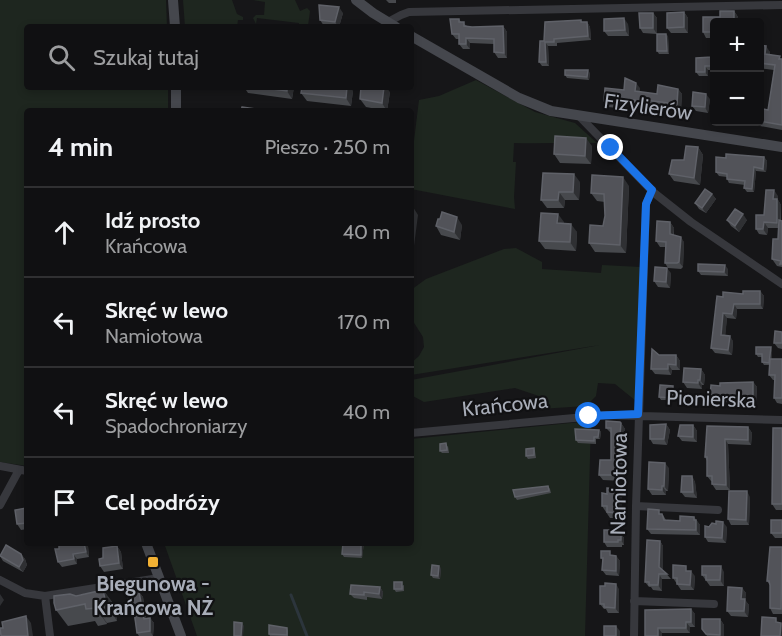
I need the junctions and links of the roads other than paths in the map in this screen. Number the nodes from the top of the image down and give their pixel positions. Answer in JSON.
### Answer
{"nodes":[{"id":1,"x":173,"y":0,"type":"edge"},
{"id":2,"x":356,"y":0,"type":"edge"},
{"id":3,"x":782,"y":5,"type":"edge"},
{"id":4,"x":175,"y":24,"type":"edge"},
{"id":5,"x":391,"y":24,"type":"edge"},
{"id":6,"x":393,"y":24,"type":"edge"},
{"id":7,"x":414,"y":38,"type":"edge"},
{"id":8,"x":176,"y":90,"type":"edge"},
{"id":9,"x":176,"y":108,"type":"edge"},
{"id":10,"x":579,"y":117,"type":"junction"},
{"id":11,"x":782,"y":147,"type":"edge"},
{"id":12,"x":652,"y":190,"type":"junction"},
{"id":13,"x":782,"y":284,"type":"edge"},
{"id":14,"x":638,"y":414,"type":"junction"},
{"id":15,"x":782,"y":420,"type":"edge"},
{"id":16,"x":414,"y":433,"type":"edge"},
{"id":17,"x":0,"y":466,"type":"edge"},
{"id":18,"x":23,"y":470,"type":"edge"},
{"id":19,"x":0,"y":505,"type":"edge"},
{"id":20,"x":636,"y":506,"type":"junction"},
{"id":21,"x":717,"y":510,"type":"dead end"},
{"id":22,"x":147,"y":546,"type":"edge"},
{"id":23,"x":159,"y":578,"type":"junction"},
{"id":24,"x":0,"y":580,"type":"edge"},
{"id":25,"x":45,"y":596,"type":"junction"},
{"id":26,"x":634,"y":602,"type":"junction"},
{"id":27,"x":714,"y":604,"type":"dead end"},
{"id":28,"x":50,"y":636,"type":"edge"},
{"id":29,"x":181,"y":636,"type":"edge"},
{"id":30,"x":634,"y":636,"type":"edge"}],
"edges":[{"from":1,"to":4,"type":"street"},
{"from":2,"to":5,"type":"street"},
{"from":3,"to":6,"type":"street"},
{"from":7,"to":10,"type":"street","name":"Fizylierów"},
{"from":8,"to":9,"type":"street"},
{"from":10,"to":11,"type":"street","name":"Fizylierów"},
{"from":10,"to":12,"type":"street"},
{"from":12,"to":13,"type":"street"},
{"from":12,"to":14,"type":"street","name":"Namiotowa"},
{"from":14,"to":15,"type":"street","name":"Pionierska"},
{"from":14,"to":16,"type":"street","name":"Krańcowa"},
{"from":14,"to":20,"type":"street","name":"Namiotowa"},
{"from":17,"to":18,"type":"street"},
{"from":18,"to":19,"type":"street"},
{"from":20,"to":21,"type":"street"},
{"from":20,"to":26,"type":"street","name":"Namiotowa"},
{"from":22,"to":23,"type":"street"},
{"from":23,"to":25,"type":"street"},
{"from":23,"to":29,"type":"street"},
{"from":24,"to":25,"type":"street"},
{"from":25,"to":28,"type":"street"},
{"from":26,"to":27,"type":"street"},
{"from":26,"to":30,"type":"street","name":"Namiotowa"}]}
